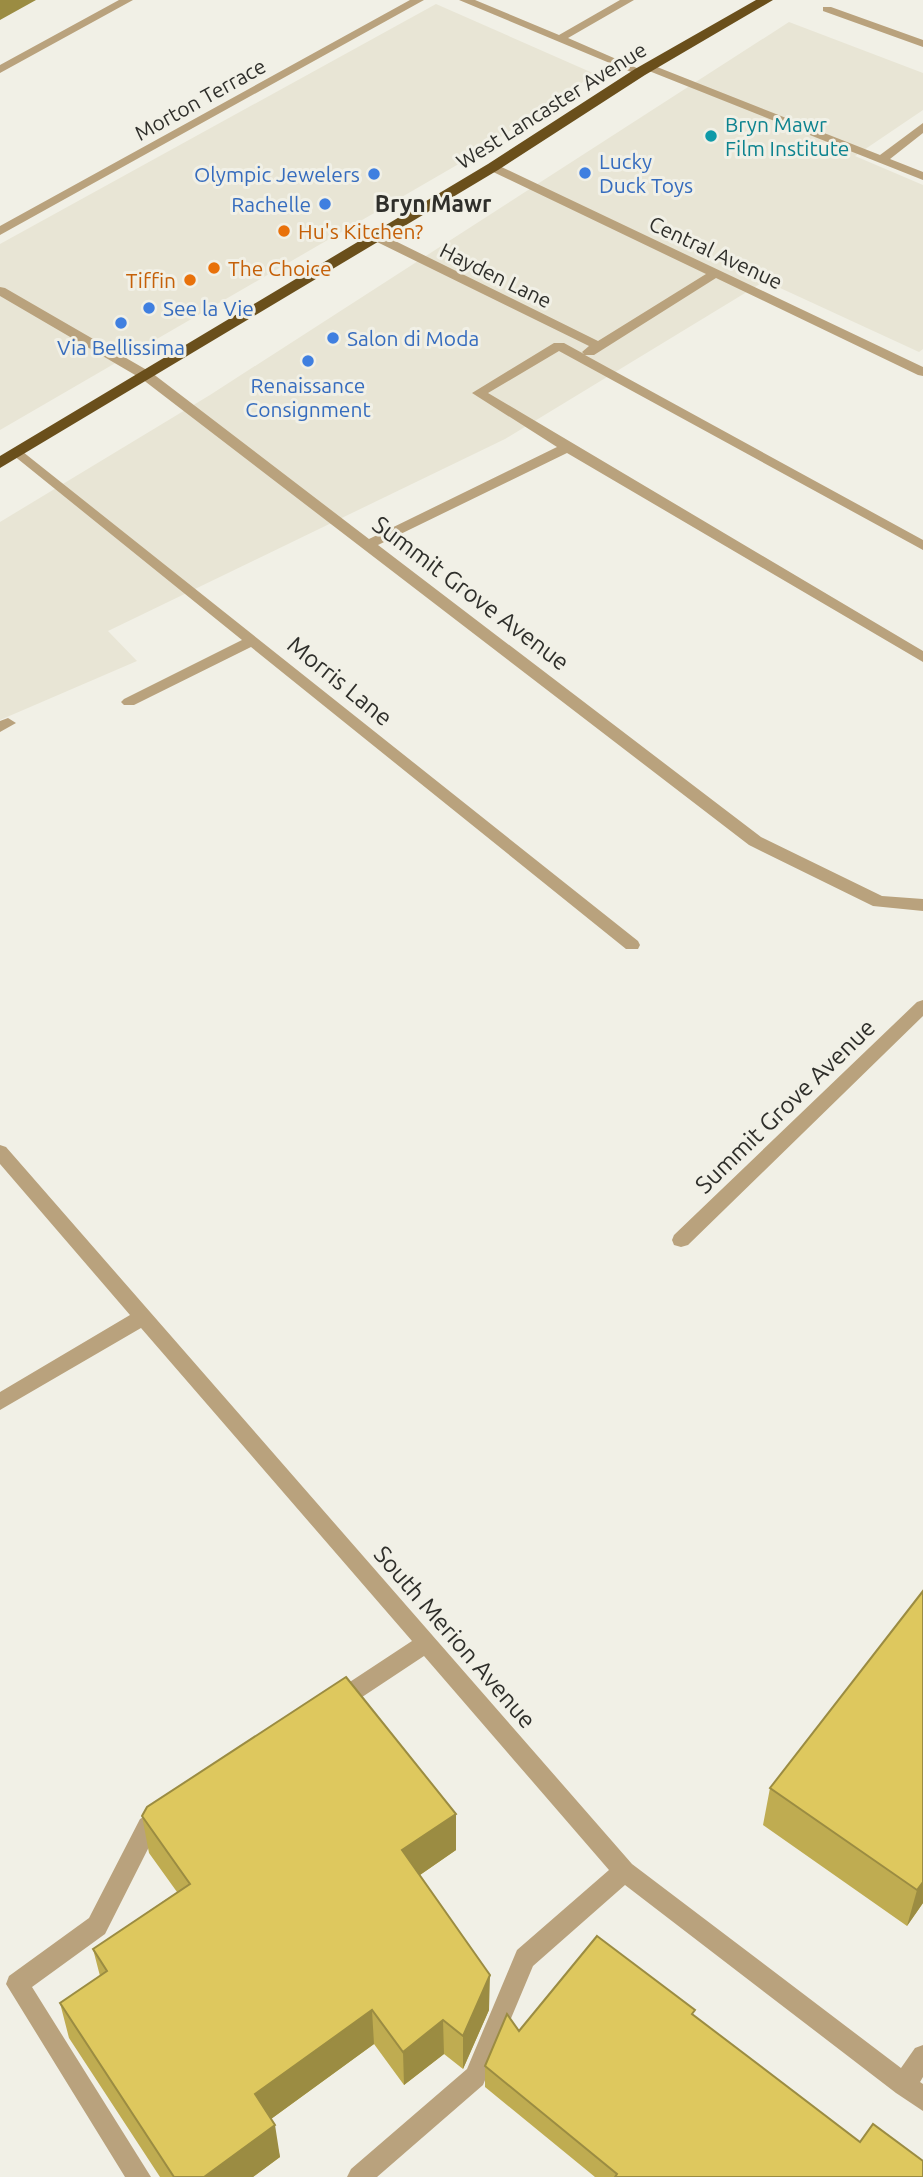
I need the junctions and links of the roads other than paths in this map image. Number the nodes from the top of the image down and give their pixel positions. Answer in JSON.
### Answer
{"nodes":[{"id":1,"x":127,"y":0,"type":"edge"},
{"id":2,"x":418,"y":0,"type":"edge"},
{"id":3,"x":465,"y":0,"type":"edge"},
{"id":4,"x":504,"y":0,"type":"edge"},
{"id":5,"x":628,"y":0,"type":"edge"},
{"id":6,"x":766,"y":0,"type":"edge"},
{"id":7,"x":487,"y":9,"type":"junction"},
{"id":8,"x":827,"y":9,"type":"dead end"},
{"id":9,"x":559,"y":39,"type":"junction"},
{"id":10,"x":923,"y":44,"type":"edge"},
{"id":11,"x":644,"y":69,"type":"junction"},
{"id":12,"x":0,"y":70,"type":"edge"},
{"id":13,"x":923,"y":127,"type":"edge"},
{"id":14,"x":881,"y":160,"type":"junction"},
{"id":15,"x":493,"y":167,"type":"junction"},
{"id":16,"x":923,"y":177,"type":"edge"},
{"id":17,"x":0,"y":231,"type":"edge"},
{"id":18,"x":377,"y":237,"type":"junction"},
{"id":19,"x":716,"y":273,"type":"junction"},
{"id":20,"x":0,"y":291,"type":"edge"},
{"id":21,"x":598,"y":346,"type":"junction"},
{"id":22,"x":580,"y":358,"type":"junction"},
{"id":23,"x":923,"y":372,"type":"edge"},
{"id":24,"x":147,"y":376,"type":"junction"},
{"id":25,"x":567,"y":447,"type":"junction"},
{"id":26,"x":18,"y":452,"type":"junction"},
{"id":27,"x":0,"y":463,"type":"edge"},
{"id":28,"x":368,"y":545,"type":"junction"},
{"id":29,"x":923,"y":546,"type":"edge"},
{"id":30,"x":253,"y":640,"type":"junction"},
{"id":31,"x":923,"y":657,"type":"edge"},
{"id":32,"x":129,"y":702,"type":"dead end"},
{"id":33,"x":923,"y":905,"type":"edge"},
{"id":34,"x":632,"y":946,"type":"dead end"},
{"id":35,"x":923,"y":1006,"type":"edge"},
{"id":36,"x":0,"y":1152,"type":"edge"},
{"id":37,"x":681,"y":1240,"type":"dead end"},
{"id":38,"x":143,"y":1317,"type":"junction"},
{"id":39,"x":0,"y":1402,"type":"edge"},
{"id":40,"x":426,"y":1643,"type":"junction"},
{"id":41,"x":322,"y":1712,"type":"edge"},
{"id":42,"x":183,"y":1803,"type":"edge"},
{"id":43,"x":624,"y":1871,"type":"junction"},
{"id":44,"x":923,"y":2056,"type":"edge"},
{"id":45,"x":904,"y":2085,"type":"junction"},
{"id":46,"x":923,"y":2099,"type":"edge"},
{"id":47,"x":139,"y":2177,"type":"edge"},
{"id":48,"x":359,"y":2177,"type":"edge"}],
"edges":[{"from":1,"to":12,"type":"street"},
{"from":2,"to":17,"type":"street","name":"Morton Terrace"},
{"from":3,"to":7,"type":"street"},
{"from":4,"to":7,"type":"street"},
{"from":5,"to":9,"type":"street"},
{"from":6,"to":11,"type":"highway","name":"West Lancaster Avenue"},
{"from":7,"to":9,"type":"street"},
{"from":8,"to":10,"type":"street"},
{"from":9,"to":11,"type":"street"},
{"from":11,"to":14,"type":"street"},
{"from":11,"to":15,"type":"highway","name":"West Lancaster Avenue"},
{"from":13,"to":14,"type":"street"},
{"from":14,"to":16,"type":"street"},
{"from":15,"to":18,"type":"highway","name":"West Lancaster Avenue"},
{"from":15,"to":19,"type":"street","name":"Central Avenue"},
{"from":18,"to":21,"type":"street","name":"Hayden Lane"},
{"from":18,"to":24,"type":"highway","name":"West Lancaster Avenue"},
{"from":19,"to":21,"type":"street"},
{"from":19,"to":23,"type":"street","name":"Central Avenue"},
{"from":20,"to":24,"type":"street","name":"Summit Grove Avenue"},
{"from":21,"to":22,"type":"street"},
{"from":22,"to":25,"type":"street"},
{"from":22,"to":29,"type":"street"},
{"from":24,"to":26,"type":"highway","name":"West Lancaster Avenue"},
{"from":24,"to":28,"type":"street","name":"Summit Grove Avenue"},
{"from":25,"to":28,"type":"street"},
{"from":25,"to":31,"type":"street"},
{"from":26,"to":27,"type":"highway","name":"West Lancaster Avenue"},
{"from":26,"to":30,"type":"street","name":"Morris Lane"},
{"from":28,"to":33,"type":"street","name":"Summit Grove Avenue"},
{"from":30,"to":32,"type":"street"},
{"from":30,"to":34,"type":"street","name":"Morris Lane"},
{"from":35,"to":37,"type":"street","name":"Summit Grove Avenue"},
{"from":36,"to":38,"type":"street","name":"South Merion Avenue"},
{"from":38,"to":39,"type":"street"},
{"from":38,"to":40,"type":"street","name":"South Merion Avenue"},
{"from":40,"to":41,"type":"street"},
{"from":40,"to":43,"type":"street","name":"South Merion Avenue"},
{"from":42,"to":47,"type":"street"},
{"from":43,"to":45,"type":"street","name":"South Merion Avenue"},
{"from":43,"to":48,"type":"street"},
{"from":44,"to":45,"type":"street"},
{"from":45,"to":46,"type":"street","name":"South Merion Avenue"}]}
